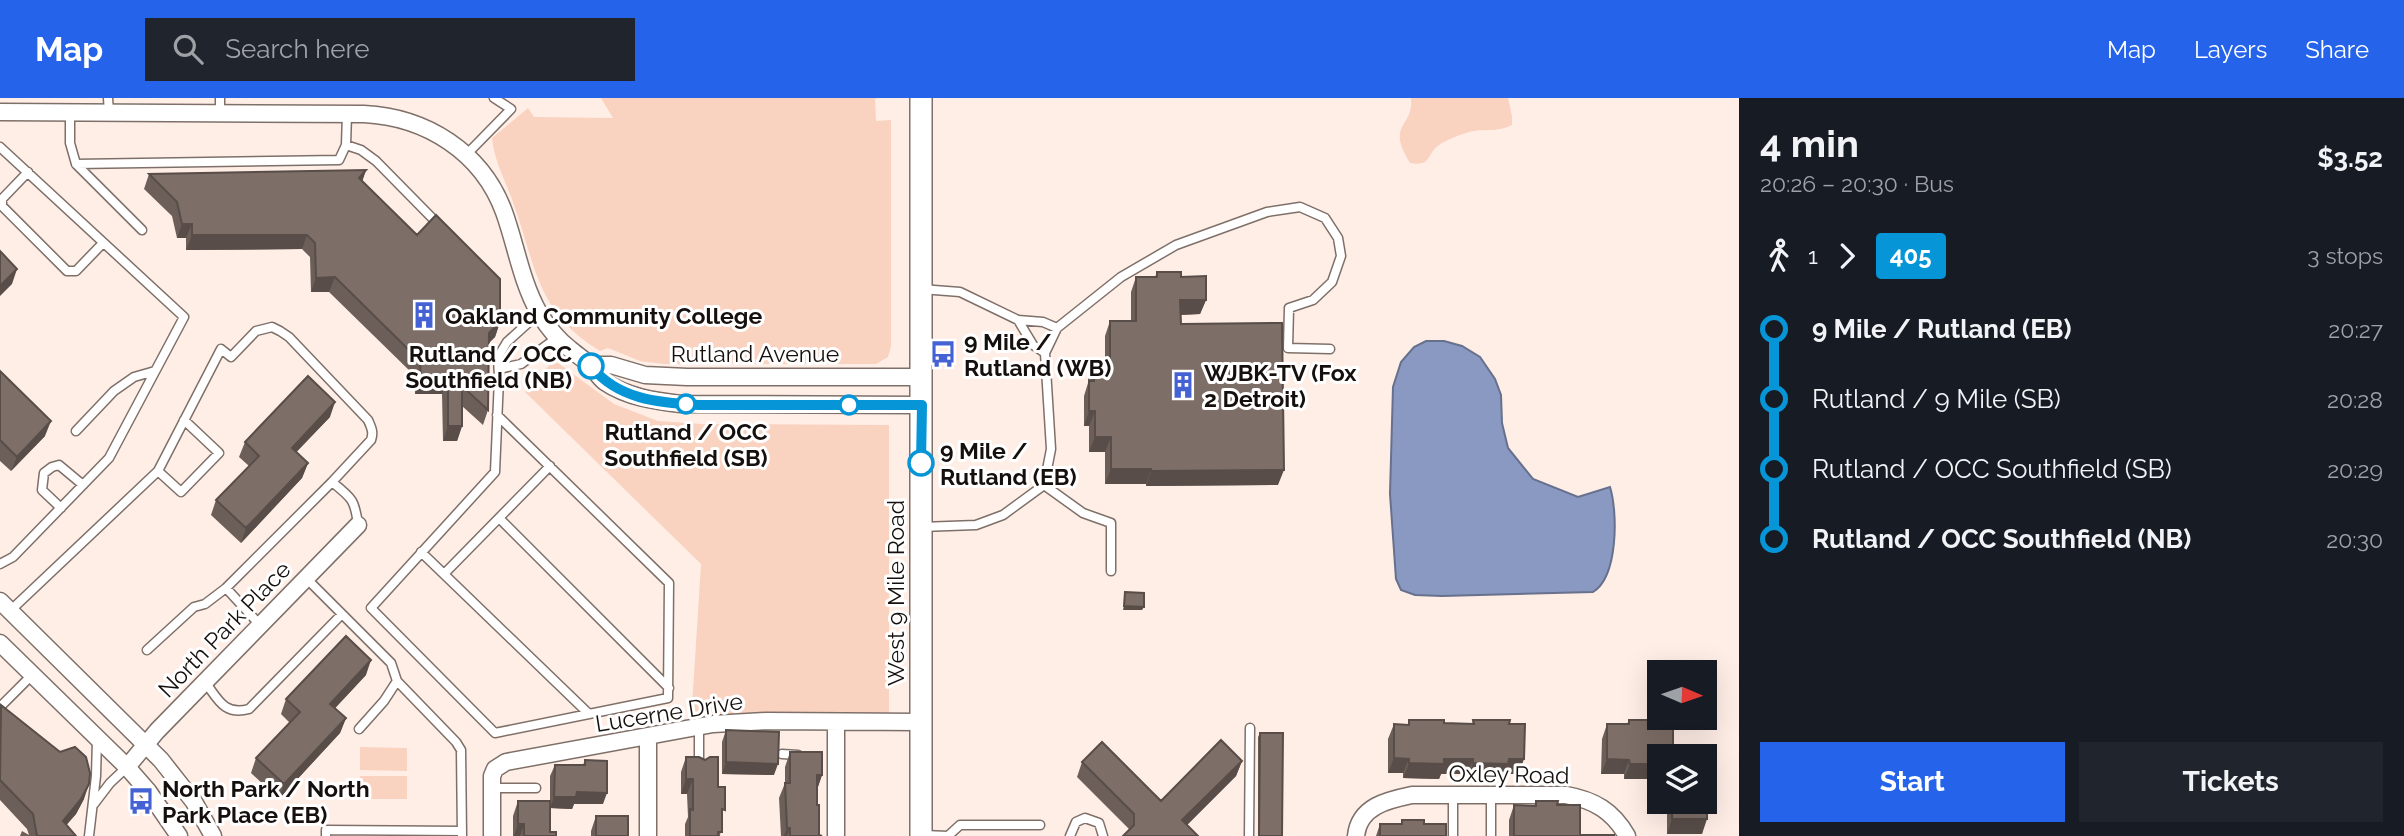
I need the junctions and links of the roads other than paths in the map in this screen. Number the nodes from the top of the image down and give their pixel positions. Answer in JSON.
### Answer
{"nodes":[{"id":1,"x":494,"y":98,"type":"edge"},
{"id":2,"x":921,"y":98,"type":"edge"},
{"id":3,"x":108,"y":105,"type":"edge"},
{"id":4,"x":220,"y":105,"type":"edge"},
{"id":5,"x":0,"y":112,"type":"edge"},
{"id":6,"x":70,"y":112,"type":"junction"},
{"id":7,"x":346,"y":114,"type":"junction"},
{"id":8,"x":346,"y":145,"type":"junction"},
{"id":9,"x":0,"y":147,"type":"edge"},
{"id":10,"x":466,"y":155,"type":"junction"},
{"id":11,"x":76,"y":164,"type":"junction"},
{"id":12,"x":28,"y":173,"type":"junction"},
{"id":13,"x":441,"y":228,"type":"edge"},
{"id":14,"x":142,"y":230,"type":"dead end"},
{"id":15,"x":103,"y":243,"type":"junction"},
{"id":16,"x":921,"y":289,"type":"junction"},
{"id":17,"x":539,"y":313,"type":"junction"},
{"id":18,"x":1018,"y":320,"type":"junction"},
{"id":19,"x":1057,"y":328,"type":"junction"},
{"id":20,"x":558,"y":337,"type":"junction"},
{"id":21,"x":1330,"y":349,"type":"dead end"},
{"id":22,"x":1045,"y":353,"type":"junction"},
{"id":23,"x":591,"y":365,"type":"junction"},
{"id":24,"x":499,"y":369,"type":"junction"},
{"id":25,"x":155,"y":371,"type":"junction"},
{"id":26,"x":699,"y":377,"type":"junction"},
{"id":27,"x":759,"y":377,"type":"junction"},
{"id":28,"x":921,"y":377,"type":"junction"},
{"id":29,"x":699,"y":405,"type":"junction"},
{"id":30,"x":759,"y":405,"type":"junction"},
{"id":31,"x":922,"y":405,"type":"junction"},
{"id":32,"x":497,"y":415,"type":"junction"},
{"id":33,"x":184,"y":420,"type":"junction"},
{"id":34,"x":75,"y":431,"type":"dead end"},
{"id":35,"x":550,"y":466,"type":"junction"},
{"id":36,"x":158,"y":471,"type":"junction"},
{"id":37,"x":332,"y":482,"type":"junction"},
{"id":38,"x":83,"y":485,"type":"junction"},
{"id":39,"x":1044,"y":485,"type":"junction"},
{"id":40,"x":61,"y":508,"type":"junction"},
{"id":41,"x":499,"y":518,"type":"junction"},
{"id":42,"x":358,"y":525,"type":"joint"},
{"id":43,"x":921,"y":527,"type":"junction"},
{"id":44,"x":421,"y":552,"type":"junction"},
{"id":45,"x":0,"y":564,"type":"edge"},
{"id":46,"x":1111,"y":570,"type":"dead end"},
{"id":47,"x":444,"y":574,"type":"junction"},
{"id":48,"x":306,"y":578,"type":"junction"},
{"id":49,"x":226,"y":587,"type":"junction"},
{"id":50,"x":5,"y":606,"type":"edge"},
{"id":51,"x":342,"y":614,"type":"junction"},
{"id":52,"x":260,"y":625,"type":"junction"},
{"id":53,"x":0,"y":643,"type":"edge"},
{"id":54,"x":147,"y":650,"type":"dead end"},
{"id":55,"x":66,"y":667,"type":"junction"},
{"id":56,"x":32,"y":675,"type":"junction"},
{"id":57,"x":397,"y":681,"type":"junction"},
{"id":58,"x":205,"y":682,"type":"junction"},
{"id":59,"x":669,"y":688,"type":"junction"},
{"id":60,"x":47,"y":690,"type":"junction"},
{"id":61,"x":0,"y":707,"type":"edge"},
{"id":62,"x":589,"y":714,"type":"junction"},
{"id":63,"x":836,"y":722,"type":"junction"},
{"id":64,"x":920,"y":722,"type":"junction"},
{"id":65,"x":699,"y":726,"type":"junction"},
{"id":66,"x":1250,"y":728,"type":"dead end"},
{"id":67,"x":359,"y":729,"type":"dead end"},
{"id":68,"x":648,"y":736,"type":"junction"},
{"id":69,"x":97,"y":739,"type":"junction"},
{"id":70,"x":146,"y":746,"type":"junction"},
{"id":71,"x":782,"y":754,"type":"edge"},
{"id":72,"x":809,"y":755,"type":"edge"},
{"id":73,"x":127,"y":767,"type":"junction"},
{"id":74,"x":699,"y":768,"type":"edge"},
{"id":75,"x":492,"y":788,"type":"junction"},
{"id":76,"x":536,"y":788,"type":"dead end"},
{"id":77,"x":1453,"y":796,"type":"junction"},
{"id":78,"x":1491,"y":796,"type":"junction"},
{"id":79,"x":93,"y":806,"type":"junction"},
{"id":80,"x":1040,"y":825,"type":"dead end"},
{"id":81,"x":368,"y":834,"type":"edge"},
{"id":82,"x":462,"y":834,"type":"edge"},
{"id":83,"x":89,"y":836,"type":"edge"},
{"id":84,"x":180,"y":836,"type":"edge"},
{"id":85,"x":213,"y":836,"type":"edge"},
{"id":86,"x":326,"y":836,"type":"edge"},
{"id":87,"x":492,"y":836,"type":"edge"},
{"id":88,"x":648,"y":836,"type":"edge"},
{"id":89,"x":836,"y":836,"type":"edge"},
{"id":90,"x":921,"y":836,"type":"edge"},
{"id":91,"x":948,"y":836,"type":"edge"},
{"id":92,"x":1070,"y":836,"type":"edge"},
{"id":93,"x":1103,"y":836,"type":"edge"},
{"id":94,"x":1249,"y":836,"type":"edge"},
{"id":95,"x":1356,"y":836,"type":"edge"},
{"id":96,"x":1453,"y":836,"type":"edge"},
{"id":97,"x":1491,"y":836,"type":"edge"},
{"id":98,"x":1627,"y":836,"type":"edge"}],
"edges":[{"from":1,"to":10,"type":"lane"},
{"from":2,"to":16,"type":"main road","name":"West 9 Mile Road"},
{"from":3,"to":4,"type":"street"},
{"from":3,"to":6,"type":"street"},
{"from":4,"to":7,"type":"street"},
{"from":5,"to":6,"type":"street"},
{"from":6,"to":11,"type":"lane"},
{"from":7,"to":8,"type":"lane"},
{"from":7,"to":10,"type":"street"},
{"from":8,"to":11,"type":"lane"},
{"from":8,"to":13,"type":"lane"},
{"from":9,"to":12,"type":"lane"},
{"from":10,"to":17,"type":"street"},
{"from":11,"to":14,"type":"lane"},
{"from":12,"to":15,"type":"lane"},
{"from":12,"to":15,"type":"lane"},
{"from":15,"to":25,"type":"lane"},
{"from":16,"to":18,"type":"lane"},
{"from":16,"to":28,"type":"main road","name":"West 9 Mile Road"},
{"from":17,"to":20,"type":"street"},
{"from":17,"to":24,"type":"lane"},
{"from":18,"to":19,"type":"lane"},
{"from":18,"to":22,"type":"lane"},
{"from":19,"to":21,"type":"lane"},
{"from":19,"to":22,"type":"lane"},
{"from":20,"to":23,"type":"street"},
{"from":20,"to":24,"type":"lane"},
{"from":22,"to":39,"type":"lane"},
{"from":23,"to":26,"type":"street","name":"Rutland Avenue"},
{"from":23,"to":29,"type":"street"},
{"from":24,"to":32,"type":"lane"},
{"from":25,"to":34,"type":"lane"},
{"from":25,"to":38,"type":"lane"},
{"from":26,"to":27,"type":"street","name":"Rutland Avenue"},
{"from":26,"to":29,"type":"street"},
{"from":27,"to":28,"type":"street","name":"Rutland Avenue"},
{"from":27,"to":30,"type":"street"},
{"from":28,"to":31,"type":"main road","name":"West 9 Mile Road"},
{"from":29,"to":30,"type":"street"},
{"from":30,"to":31,"type":"street"},
{"from":31,"to":43,"type":"main road","name":"West 9 Mile Road"},
{"from":32,"to":35,"type":"lane"},
{"from":32,"to":44,"type":"lane"},
{"from":33,"to":36,"type":"lane"},
{"from":33,"to":36,"type":"lane"},
{"from":33,"to":37,"type":"lane"},
{"from":35,"to":41,"type":"lane"},
{"from":35,"to":59,"type":"lane"},
{"from":36,"to":50,"type":"lane"},
{"from":37,"to":42,"type":"lane"},
{"from":37,"to":49,"type":"lane"},
{"from":38,"to":40,"type":"lane"},
{"from":38,"to":40,"type":"lane"},
{"from":39,"to":43,"type":"lane"},
{"from":39,"to":46,"type":"lane"},
{"from":40,"to":45,"type":"lane"},
{"from":41,"to":47,"type":"lane"},
{"from":41,"to":59,"type":"lane"},
{"from":42,"to":48,"type":"street","name":"North Park Place"},
{"from":43,"to":64,"type":"main road","name":"West 9 Mile Road"},
{"from":44,"to":47,"type":"lane"},
{"from":44,"to":62,"type":"lane"},
{"from":47,"to":62,"type":"lane"},
{"from":48,"to":51,"type":"lane"},
{"from":48,"to":52,"type":"street","name":"North Park Place"},
{"from":49,"to":52,"type":"lane"},
{"from":49,"to":54,"type":"lane"},
{"from":50,"to":55,"type":"street"},
{"from":51,"to":57,"type":"lane"},
{"from":51,"to":58,"type":"lane"},
{"from":52,"to":58,"type":"street","name":"North Park Place"},
{"from":53,"to":56,"type":"street"},
{"from":55,"to":60,"type":"street"},
{"from":55,"to":70,"type":"street"},
{"from":56,"to":60,"type":"street"},
{"from":56,"to":61,"type":"lane"},
{"from":57,"to":67,"type":"lane"},
{"from":57,"to":82,"type":"lane"},
{"from":58,"to":70,"type":"street","name":"North Park Place"},
{"from":59,"to":62,"type":"lane"},
{"from":60,"to":69,"type":"street"},
{"from":63,"to":64,"type":"street","name":"Lucerne Drive"},
{"from":63,"to":65,"type":"street","name":"Lucerne Drive"},
{"from":63,"to":89,"type":"street"},
{"from":64,"to":90,"type":"main road","name":"West 9 Mile Road"},
{"from":65,"to":68,"type":"street","name":"Lucerne Drive"},
{"from":65,"to":74,"type":"lane"},
{"from":66,"to":94,"type":"lane"},
{"from":68,"to":75,"type":"street","name":"Lucerne Drive"},
{"from":68,"to":88,"type":"street"},
{"from":69,"to":73,"type":"street"},
{"from":69,"to":79,"type":"lane"},
{"from":70,"to":73,"type":"street","name":"North Park Place"},
{"from":70,"to":85,"type":"street"},
{"from":71,"to":72,"type":"lane"},
{"from":73,"to":79,"type":"lane"},
{"from":73,"to":84,"type":"street"},
{"from":75,"to":76,"type":"lane"},
{"from":75,"to":87,"type":"street"},
{"from":77,"to":78,"type":"street","name":"Oxley Road"},
{"from":77,"to":95,"type":"street","name":"Oxley Road"},
{"from":77,"to":96,"type":"lane"},
{"from":78,"to":97,"type":"lane"},
{"from":78,"to":98,"type":"street","name":"Oxley Road"},
{"from":79,"to":83,"type":"lane"},
{"from":80,"to":91,"type":"lane"},
{"from":81,"to":82,"type":"lane"},
{"from":81,"to":86,"type":"lane"},
{"from":90,"to":91,"type":"lane"},
{"from":92,"to":93,"type":"lane"}]}
